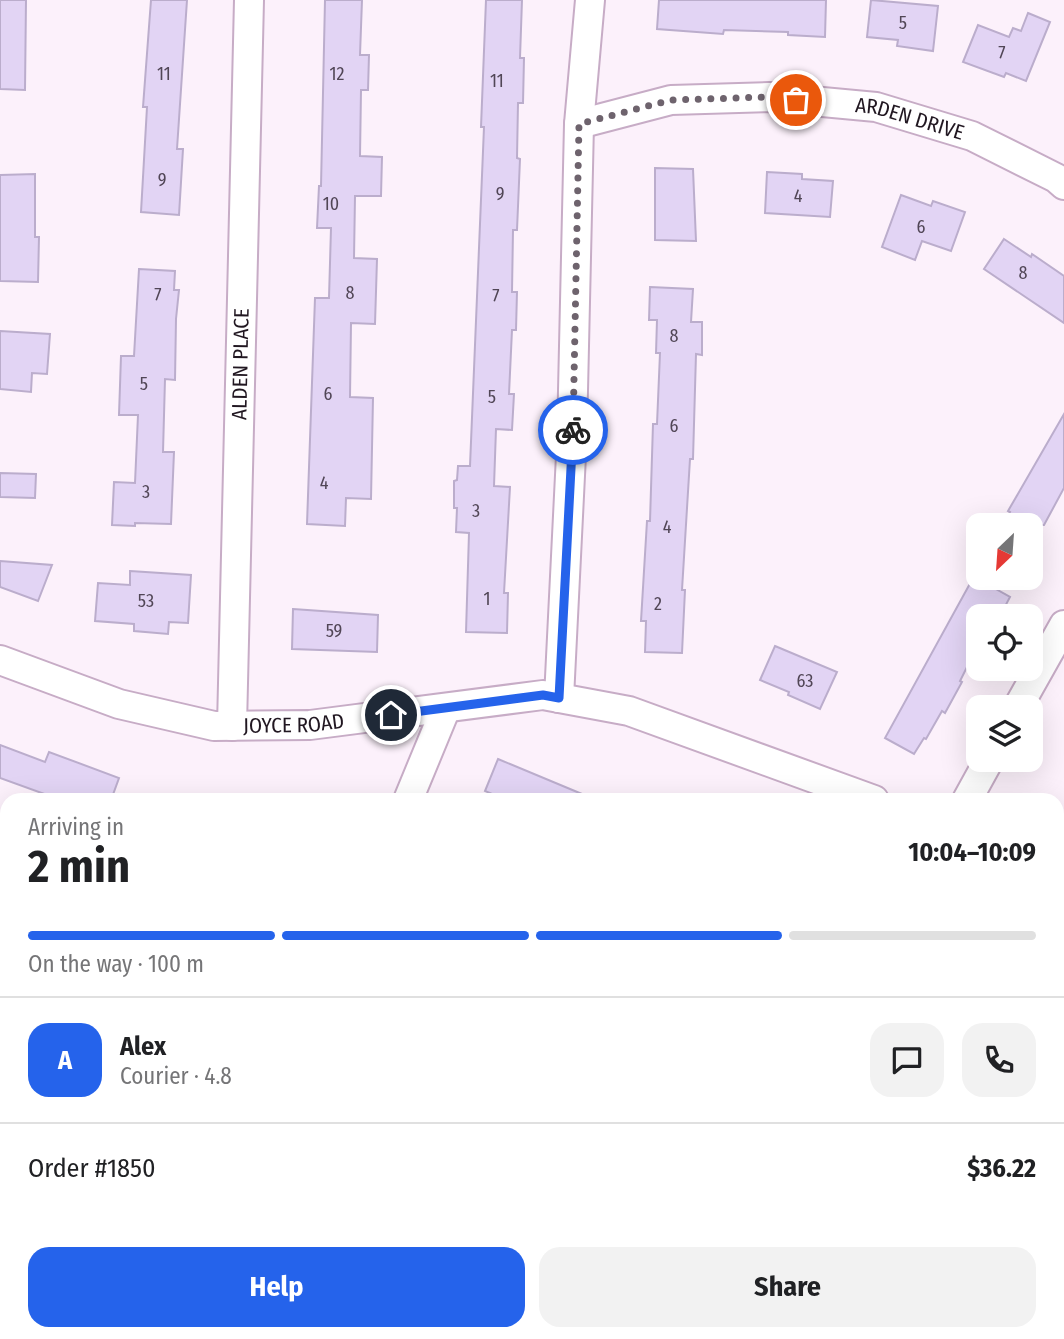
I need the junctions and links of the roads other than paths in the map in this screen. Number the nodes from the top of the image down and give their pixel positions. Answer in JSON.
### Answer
{"nodes":[{"id":1,"x":249,"y":0,"type":"edge"},
{"id":2,"x":590,"y":0,"type":"edge"},
{"id":3,"x":579,"y":124,"type":"junction"},
{"id":4,"x":1064,"y":184,"type":"edge"},
{"id":5,"x":1064,"y":625,"type":"edge"},
{"id":6,"x":0,"y":660,"type":"edge"},
{"id":7,"x":1025,"y":695,"type":"edge"},
{"id":8,"x":559,"y":698,"type":"junction"},
{"id":9,"x":446,"y":708,"type":"junction"},
{"id":10,"x":232,"y":726,"type":"junction"},
{"id":11,"x":982,"y":772,"type":"edge"},
{"id":12,"x":411,"y":793,"type":"edge"},
{"id":13,"x":855,"y":793,"type":"edge"},
{"id":14,"x":971,"y":793,"type":"edge"}],
"edges":[{"from":1,"to":10,"type":"street","name":"ALDEN PLACE"},
{"from":2,"to":3,"type":"street"},
{"from":3,"to":4,"type":"street","name":"ARDEN DRIVE"},
{"from":3,"to":8,"type":"street"},
{"from":5,"to":7,"type":"street"},
{"from":6,"to":10,"type":"street","name":"JOYCE ROAD"},
{"from":8,"to":9,"type":"street","name":"JOYCE ROAD"},
{"from":8,"to":13,"type":"street","name":"JOYCE ROAD"},
{"from":9,"to":10,"type":"street","name":"JOYCE ROAD"},
{"from":9,"to":12,"type":"street"},
{"from":11,"to":14,"type":"street"}]}
